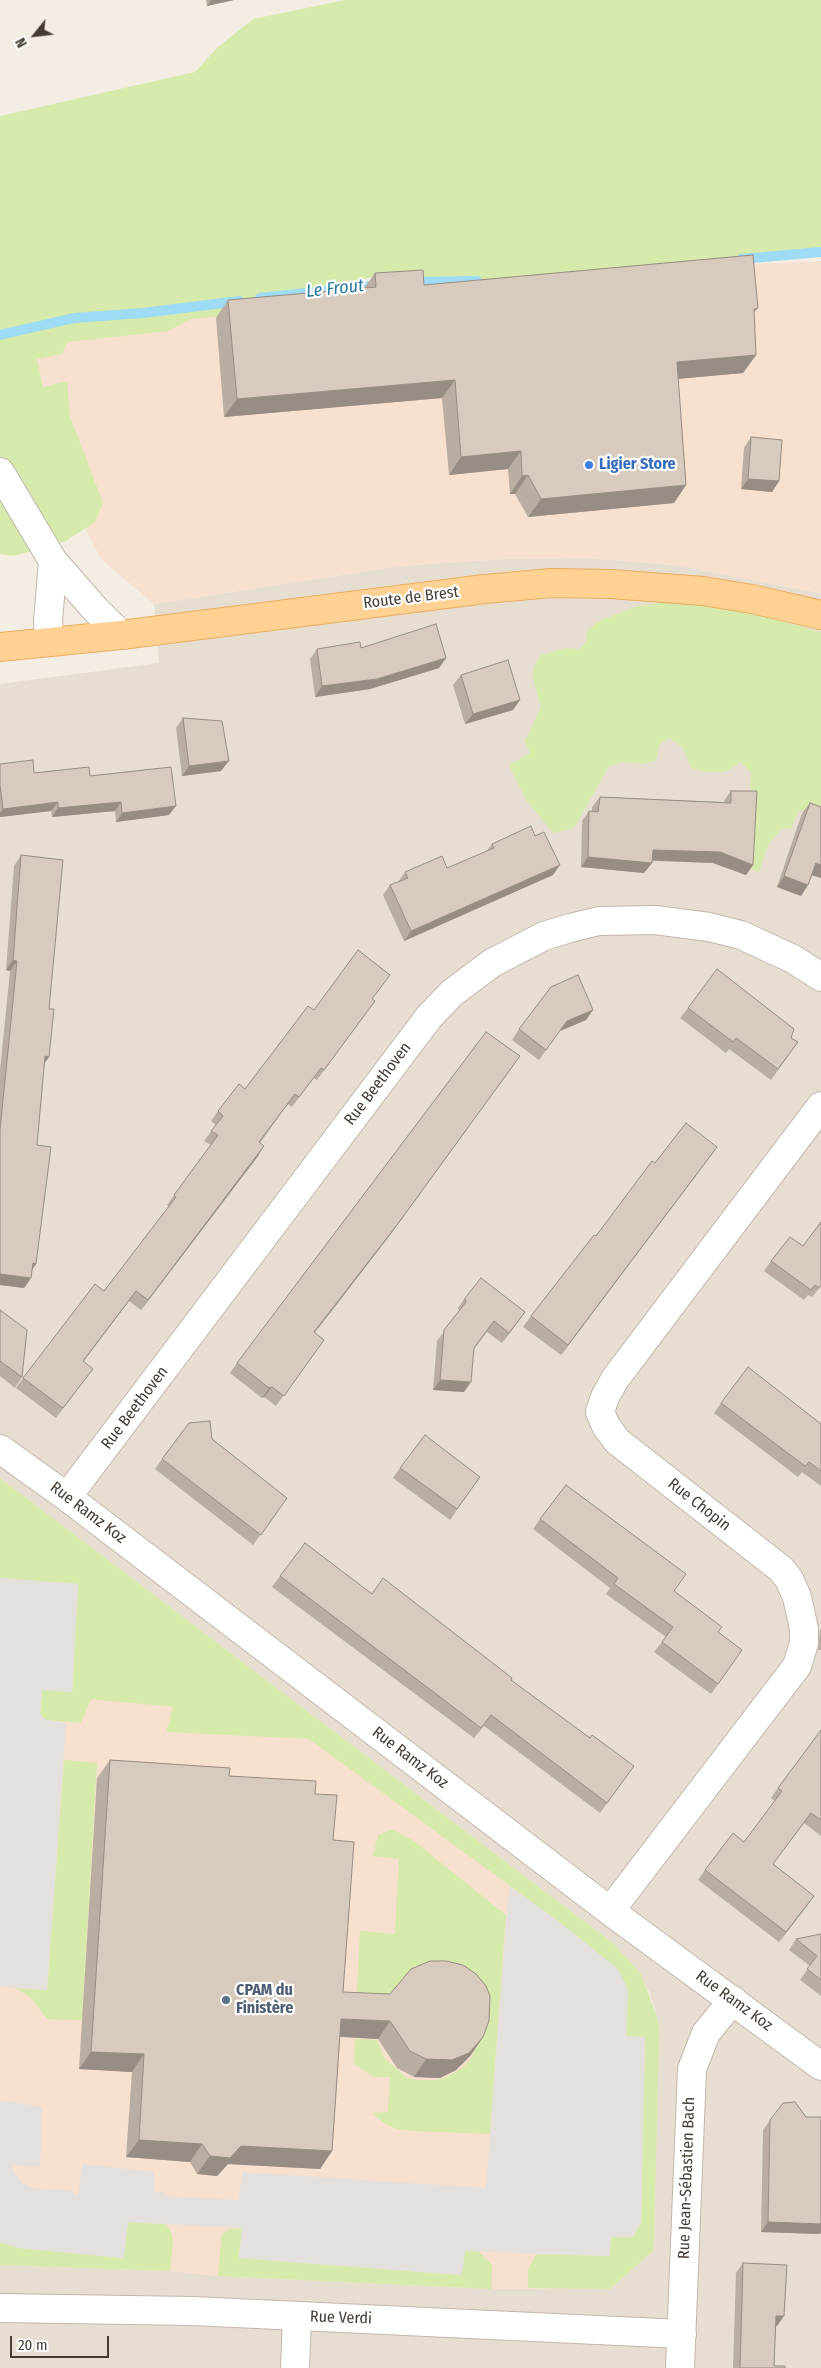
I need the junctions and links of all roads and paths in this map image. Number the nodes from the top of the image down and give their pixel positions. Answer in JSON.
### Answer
{"nodes":[{"id":1,"x":0,"y":472,"type":"edge"},
{"id":2,"x":53,"y":560,"type":"junction"},
{"id":3,"x":821,"y":616,"type":"edge"},
{"id":4,"x":121,"y":635,"type":"junction"},
{"id":5,"x":49,"y":642,"type":"junction"},
{"id":6,"x":0,"y":647,"type":"edge"},
{"id":7,"x":821,"y":977,"type":"edge"},
{"id":8,"x":821,"y":1106,"type":"edge"},
{"id":9,"x":0,"y":1449,"type":"edge"},
{"id":10,"x":67,"y":1497,"type":"junction"},
{"id":11,"x":610,"y":1911,"type":"junction"},
{"id":12,"x":733,"y":2000,"type":"junction"},
{"id":13,"x":821,"y":2066,"type":"edge"},
{"id":14,"x":0,"y":2308,"type":"edge"},
{"id":15,"x":297,"y":2316,"type":"junction"},
{"id":16,"x":682,"y":2334,"type":"junction"},
{"id":17,"x":295,"y":2368,"type":"edge"},
{"id":18,"x":680,"y":2368,"type":"edge"}],
"edges":[{"from":1,"to":2,"type":"street"},
{"from":2,"to":4,"type":"street"},
{"from":2,"to":5,"type":"street"},
{"from":3,"to":4,"type":"main road","name":"Route de Brest"},
{"from":4,"to":5,"type":"main road","name":"Route de Brest"},
{"from":5,"to":6,"type":"main road","name":"Route de Brest"},
{"from":7,"to":10,"type":"street","name":"Rue Beethoven"},
{"from":8,"to":11,"type":"street","name":"Rue Chopin"},
{"from":9,"to":10,"type":"street","name":"Rue Ramz Koz"},
{"from":10,"to":11,"type":"street","name":"Rue Ramz Koz"},
{"from":11,"to":12,"type":"street","name":"Rue Ramz Koz"},
{"from":12,"to":13,"type":"street","name":"Rue Ramz Koz"},
{"from":12,"to":16,"type":"street","name":"Rue Jean-Sébastien Bach"},
{"from":14,"to":15,"type":"street","name":"Rue Verdi"},
{"from":15,"to":16,"type":"street","name":"Rue Verdi"},
{"from":15,"to":17,"type":"street"},
{"from":16,"to":18,"type":"street","name":"Rue Jean-Sébastien Bach"}]}
